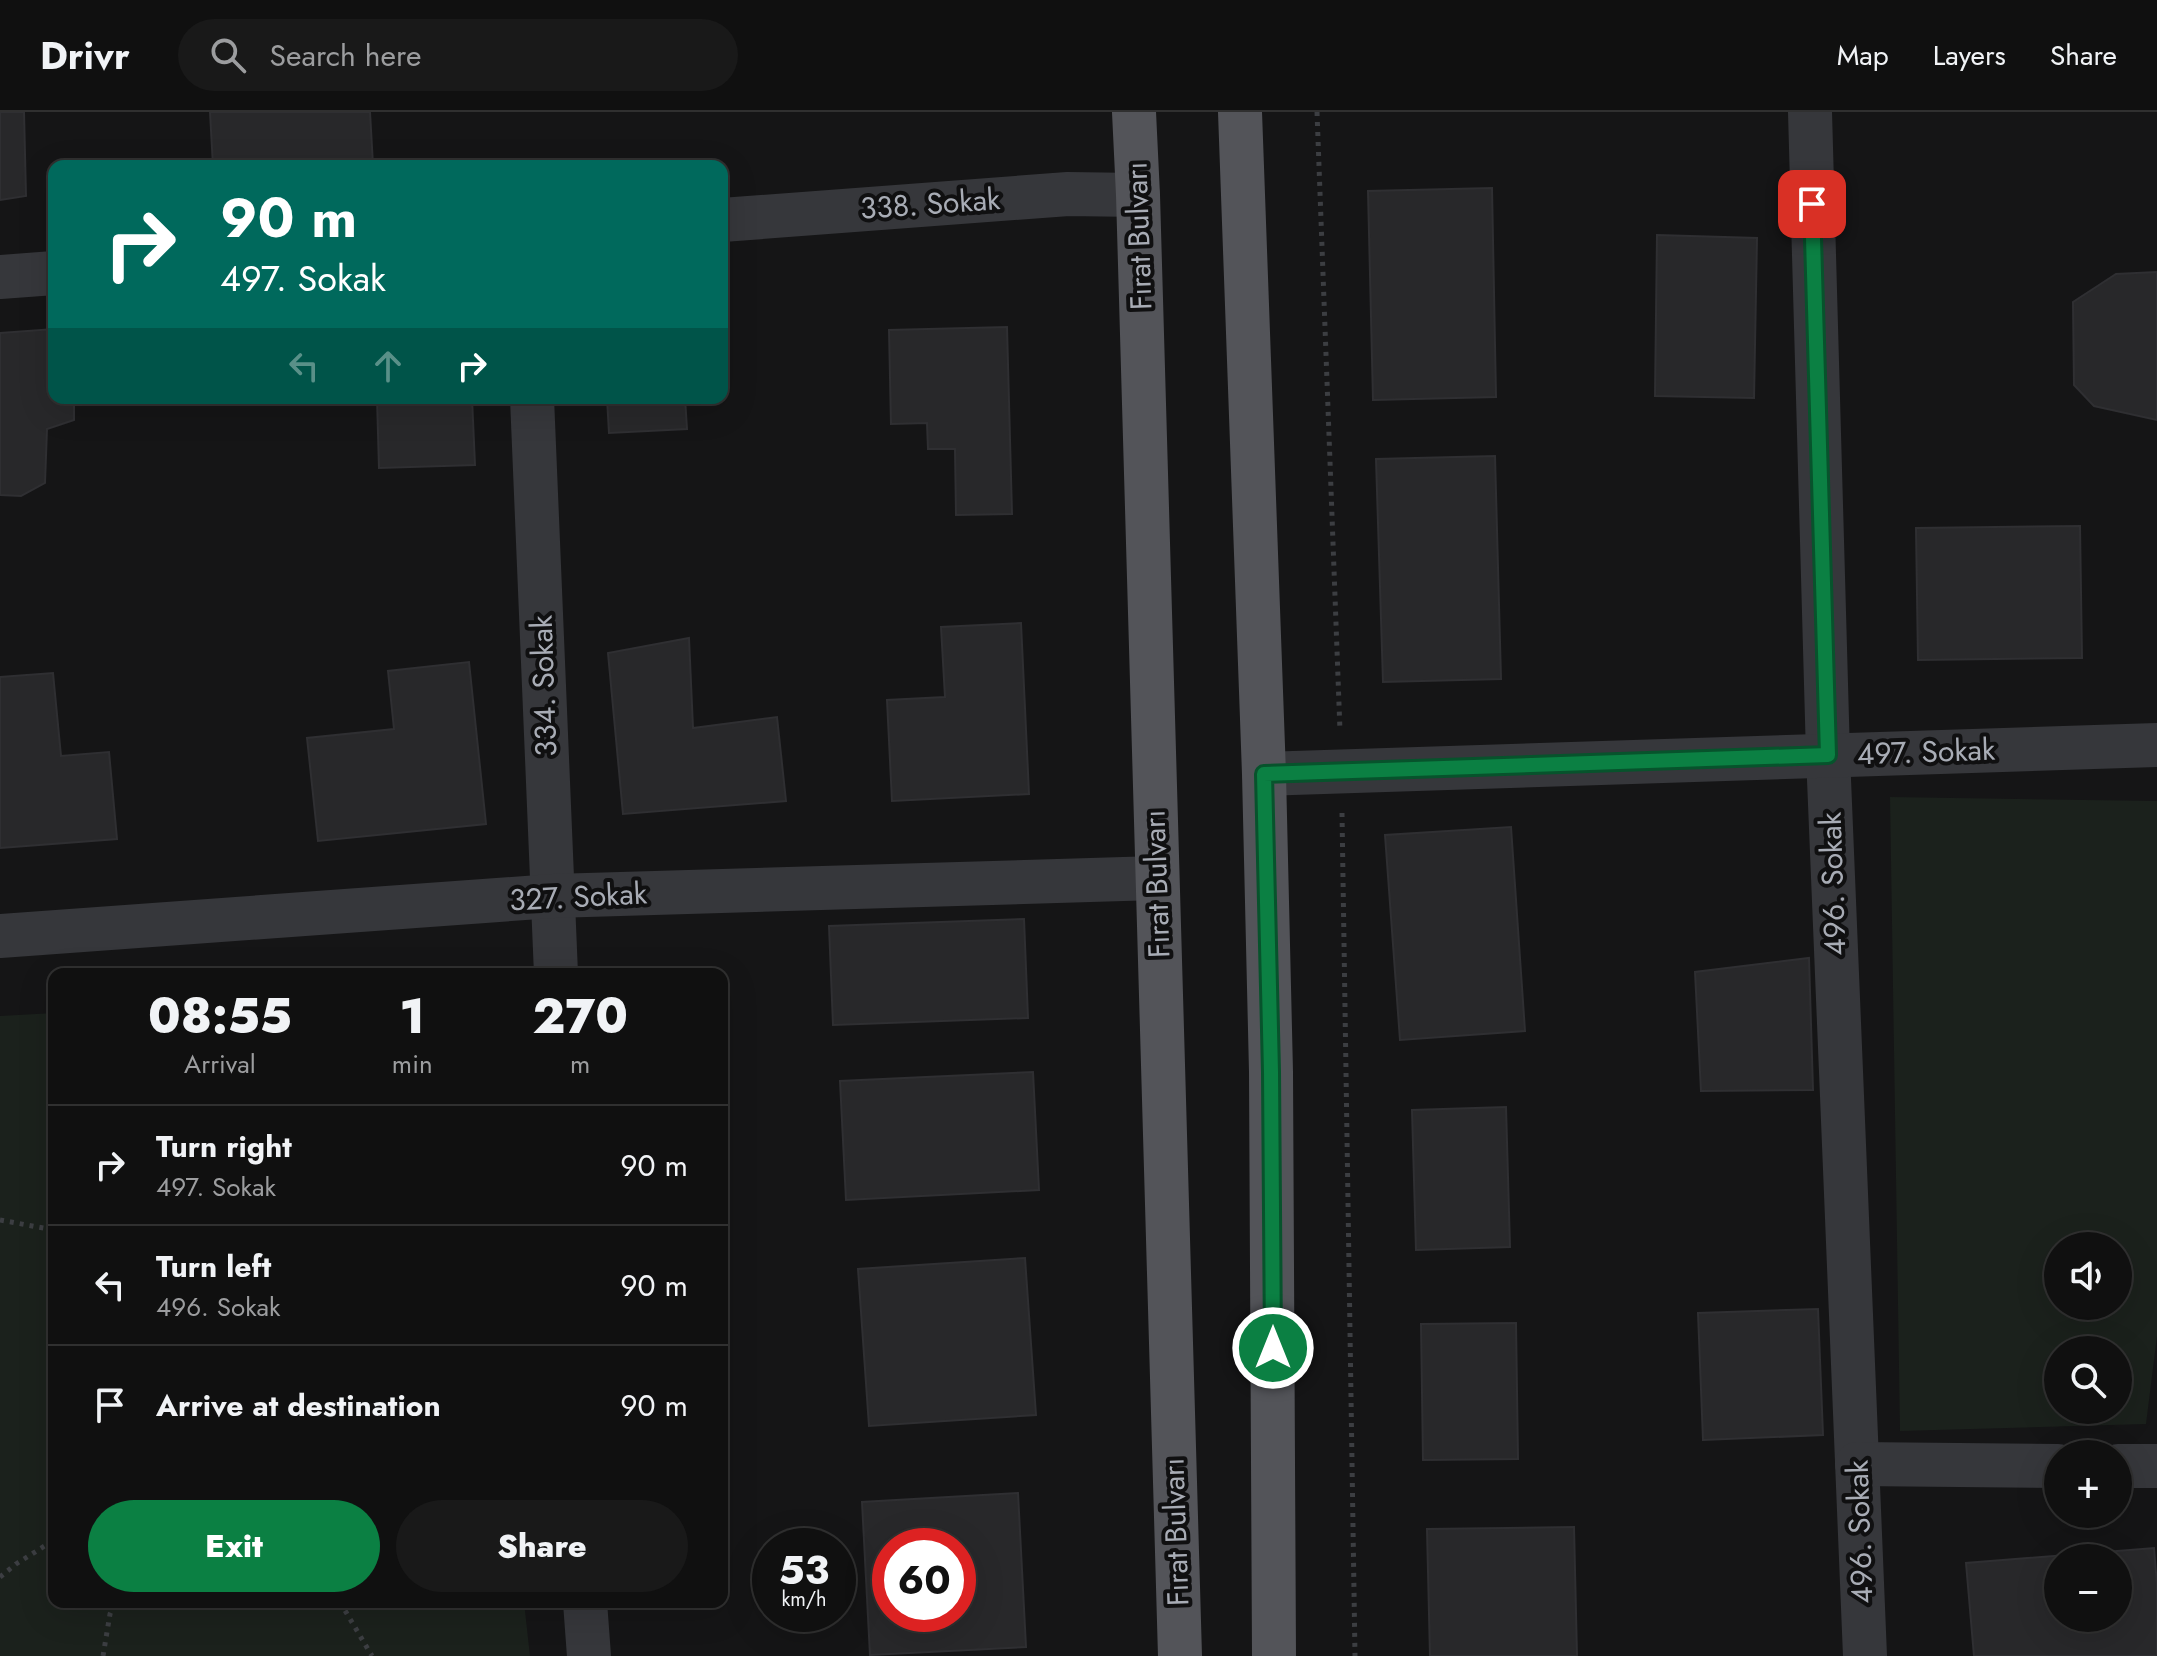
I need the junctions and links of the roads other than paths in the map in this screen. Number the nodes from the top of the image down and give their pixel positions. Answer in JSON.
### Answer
{"nodes":[{"id":1,"x":1134,"y":112,"type":"edge"},
{"id":2,"x":1240,"y":112,"type":"edge"},
{"id":3,"x":1810,"y":112,"type":"edge"},
{"id":4,"x":1138,"y":195,"type":"junction"},
{"id":5,"x":728,"y":220,"type":"edge"},
{"id":6,"x":48,"y":273,"type":"edge"},
{"id":7,"x":0,"y":277,"type":"edge"},
{"id":8,"x":532,"y":404,"type":"edge"},
{"id":9,"x":2157,"y":745,"type":"edge"},
{"id":10,"x":1828,"y":755,"type":"junction"},
{"id":11,"x":1264,"y":774,"type":"junction"},
{"id":12,"x":1157,"y":878,"type":"junction"},
{"id":13,"x":553,"y":896,"type":"junction"},
{"id":14,"x":0,"y":936,"type":"edge"},
{"id":15,"x":556,"y":968,"type":"edge"},
{"id":16,"x":1857,"y":1464,"type":"junction"},
{"id":17,"x":2044,"y":1466,"type":"edge"},
{"id":18,"x":2132,"y":1466,"type":"edge"},
{"id":19,"x":2157,"y":1466,"type":"edge"},
{"id":20,"x":585,"y":1608,"type":"edge"},
{"id":21,"x":589,"y":1656,"type":"edge"},
{"id":22,"x":1180,"y":1656,"type":"edge"},
{"id":23,"x":1274,"y":1656,"type":"edge"},
{"id":24,"x":1865,"y":1656,"type":"edge"}],
"edges":[{"from":1,"to":4,"type":"main road","name":"Fırat Bulvarı"},
{"from":2,"to":11,"type":"main road"},
{"from":3,"to":10,"type":"street","name":"496. Sokak"},
{"from":4,"to":5,"type":"street","name":"338. Sokak"},
{"from":4,"to":12,"type":"main road","name":"Fırat Bulvarı"},
{"from":6,"to":7,"type":"street"},
{"from":8,"to":13,"type":"street","name":"334. Sokak"},
{"from":9,"to":10,"type":"street","name":"497. Sokak"},
{"from":10,"to":11,"type":"street","name":"497. Sokak"},
{"from":10,"to":16,"type":"street","name":"496. Sokak"},
{"from":11,"to":23,"type":"main road"},
{"from":12,"to":13,"type":"street","name":"327. Sokak"},
{"from":12,"to":22,"type":"main road","name":"Fırat Bulvarı"},
{"from":13,"to":14,"type":"street","name":"327. Sokak"},
{"from":13,"to":15,"type":"street","name":"334. Sokak"},
{"from":16,"to":17,"type":"street"},
{"from":16,"to":24,"type":"street","name":"496. Sokak"},
{"from":18,"to":19,"type":"street"},
{"from":20,"to":21,"type":"street"}]}
